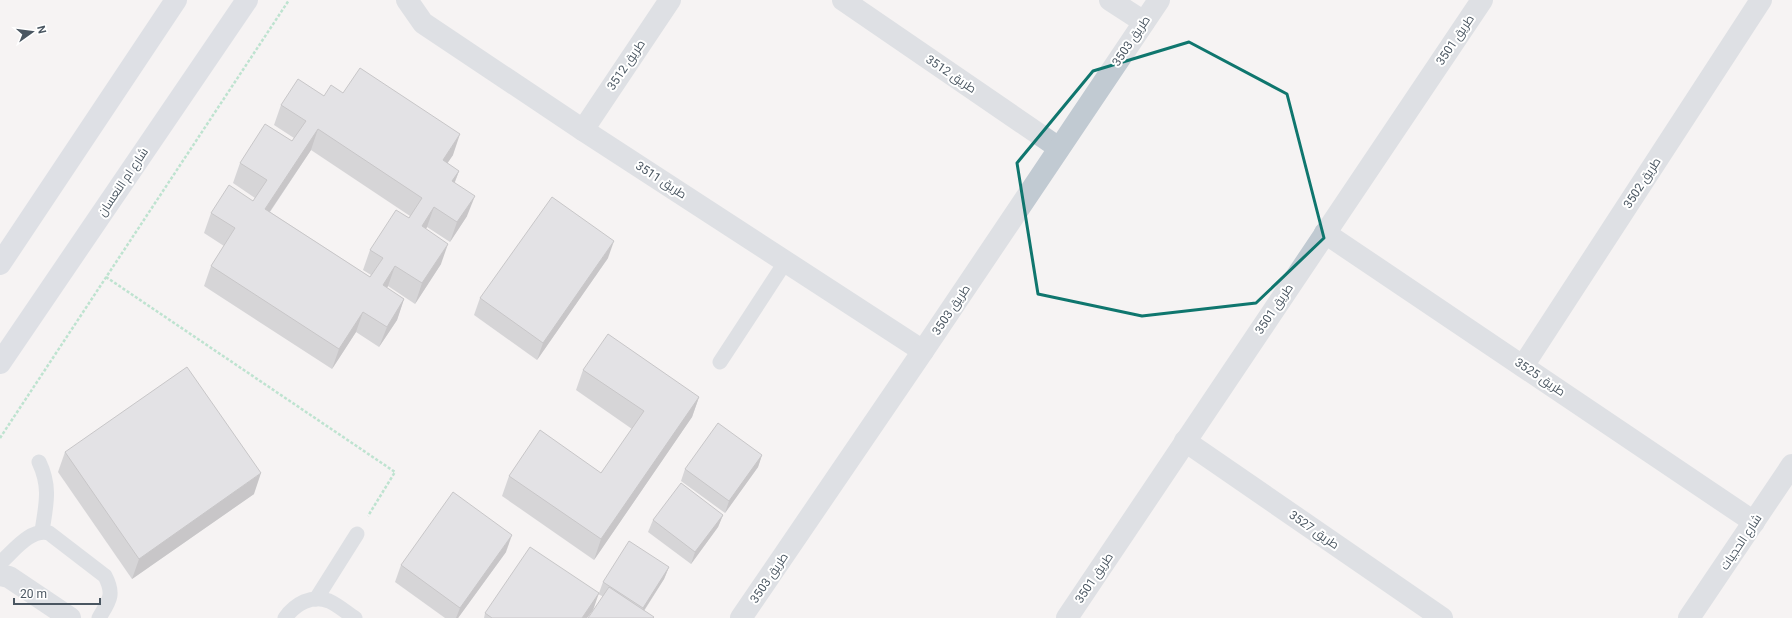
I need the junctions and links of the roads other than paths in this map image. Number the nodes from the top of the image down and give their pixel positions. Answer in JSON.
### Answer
{"nodes":[{"id":1,"x":176,"y":0,"type":"edge"},
{"id":2,"x":247,"y":0,"type":"edge"},
{"id":3,"x":407,"y":0,"type":"edge"},
{"id":4,"x":670,"y":0,"type":"edge"},
{"id":5,"x":842,"y":0,"type":"edge"},
{"id":6,"x":1110,"y":0,"type":"edge"},
{"id":7,"x":1159,"y":0,"type":"edge"},
{"id":8,"x":1482,"y":0,"type":"edge"},
{"id":9,"x":1761,"y":0,"type":"edge"},
{"id":10,"x":1144,"y":22,"type":"junction"},
{"id":11,"x":583,"y":130,"type":"junction"},
{"id":12,"x":1059,"y":148,"type":"junction"},
{"id":13,"x":1325,"y":233,"type":"junction"},
{"id":14,"x":786,"y":261,"type":"junction"},
{"id":15,"x":0,"y":264,"type":"edge"},
{"id":16,"x":924,"y":351,"type":"junction"},
{"id":17,"x":720,"y":362,"type":"dead end"},
{"id":18,"x":0,"y":364,"type":"edge"},
{"id":19,"x":1523,"y":366,"type":"junction"},
{"id":20,"x":1185,"y":441,"type":"junction"},
{"id":21,"x":39,"y":462,"type":"dead end"},
{"id":22,"x":1792,"y":465,"type":"edge"},
{"id":23,"x":1754,"y":522,"type":"junction"},
{"id":24,"x":42,"y":531,"type":"junction"},
{"id":25,"x":357,"y":534,"type":"road end"},
{"id":26,"x":0,"y":563,"type":"edge"},
{"id":27,"x":0,"y":575,"type":"edge"},
{"id":28,"x":316,"y":599,"type":"junction"},
{"id":29,"x":70,"y":618,"type":"edge"},
{"id":30,"x":99,"y":618,"type":"edge"},
{"id":31,"x":285,"y":618,"type":"edge"},
{"id":32,"x":355,"y":618,"type":"edge"},
{"id":33,"x":741,"y":618,"type":"edge"},
{"id":34,"x":1067,"y":618,"type":"edge"},
{"id":35,"x":1442,"y":618,"type":"edge"},
{"id":36,"x":1689,"y":618,"type":"edge"}],
"edges":[{"from":1,"to":15,"type":"main road"},
{"from":2,"to":18,"type":"main road","name":"شارع ام النعسان"},
{"from":3,"to":11,"type":"street","name":"طريق 3511"},
{"from":4,"to":11,"type":"street","name":"طريق 3512"},
{"from":5,"to":12,"type":"street","name":"طريق 3512"},
{"from":6,"to":10,"type":"street"},
{"from":7,"to":10,"type":"street","name":"طريق 3503"},
{"from":8,"to":13,"type":"street","name":"طريق 3501"},
{"from":9,"to":19,"type":"street","name":"طريق 3502"},
{"from":10,"to":12,"type":"street","name":"طريق 3503"},
{"from":11,"to":14,"type":"street","name":"طريق 3511"},
{"from":12,"to":16,"type":"street","name":"طريق 3503"},
{"from":13,"to":19,"type":"street","name":"طريق 3525"},
{"from":13,"to":20,"type":"street","name":"طريق 3501"},
{"from":14,"to":16,"type":"street","name":"طريق 3511"},
{"from":14,"to":17,"type":"lane"},
{"from":16,"to":33,"type":"street","name":"طريق 3503"},
{"from":19,"to":23,"type":"street","name":"طريق 3525"},
{"from":20,"to":34,"type":"street","name":"طريق 3501"},
{"from":20,"to":35,"type":"street","name":"طريق 3527"},
{"from":21,"to":24,"type":"lane"},
{"from":22,"to":23,"type":"street","name":"شارع الحجيات"},
{"from":23,"to":36,"type":"street","name":"شارع الحجيات"},
{"from":24,"to":26,"type":"lane"},
{"from":24,"to":30,"type":"lane"},
{"from":25,"to":28,"type":"lane"},
{"from":27,"to":29,"type":"street"},
{"from":28,"to":31,"type":"lane"},
{"from":28,"to":32,"type":"lane"}]}
